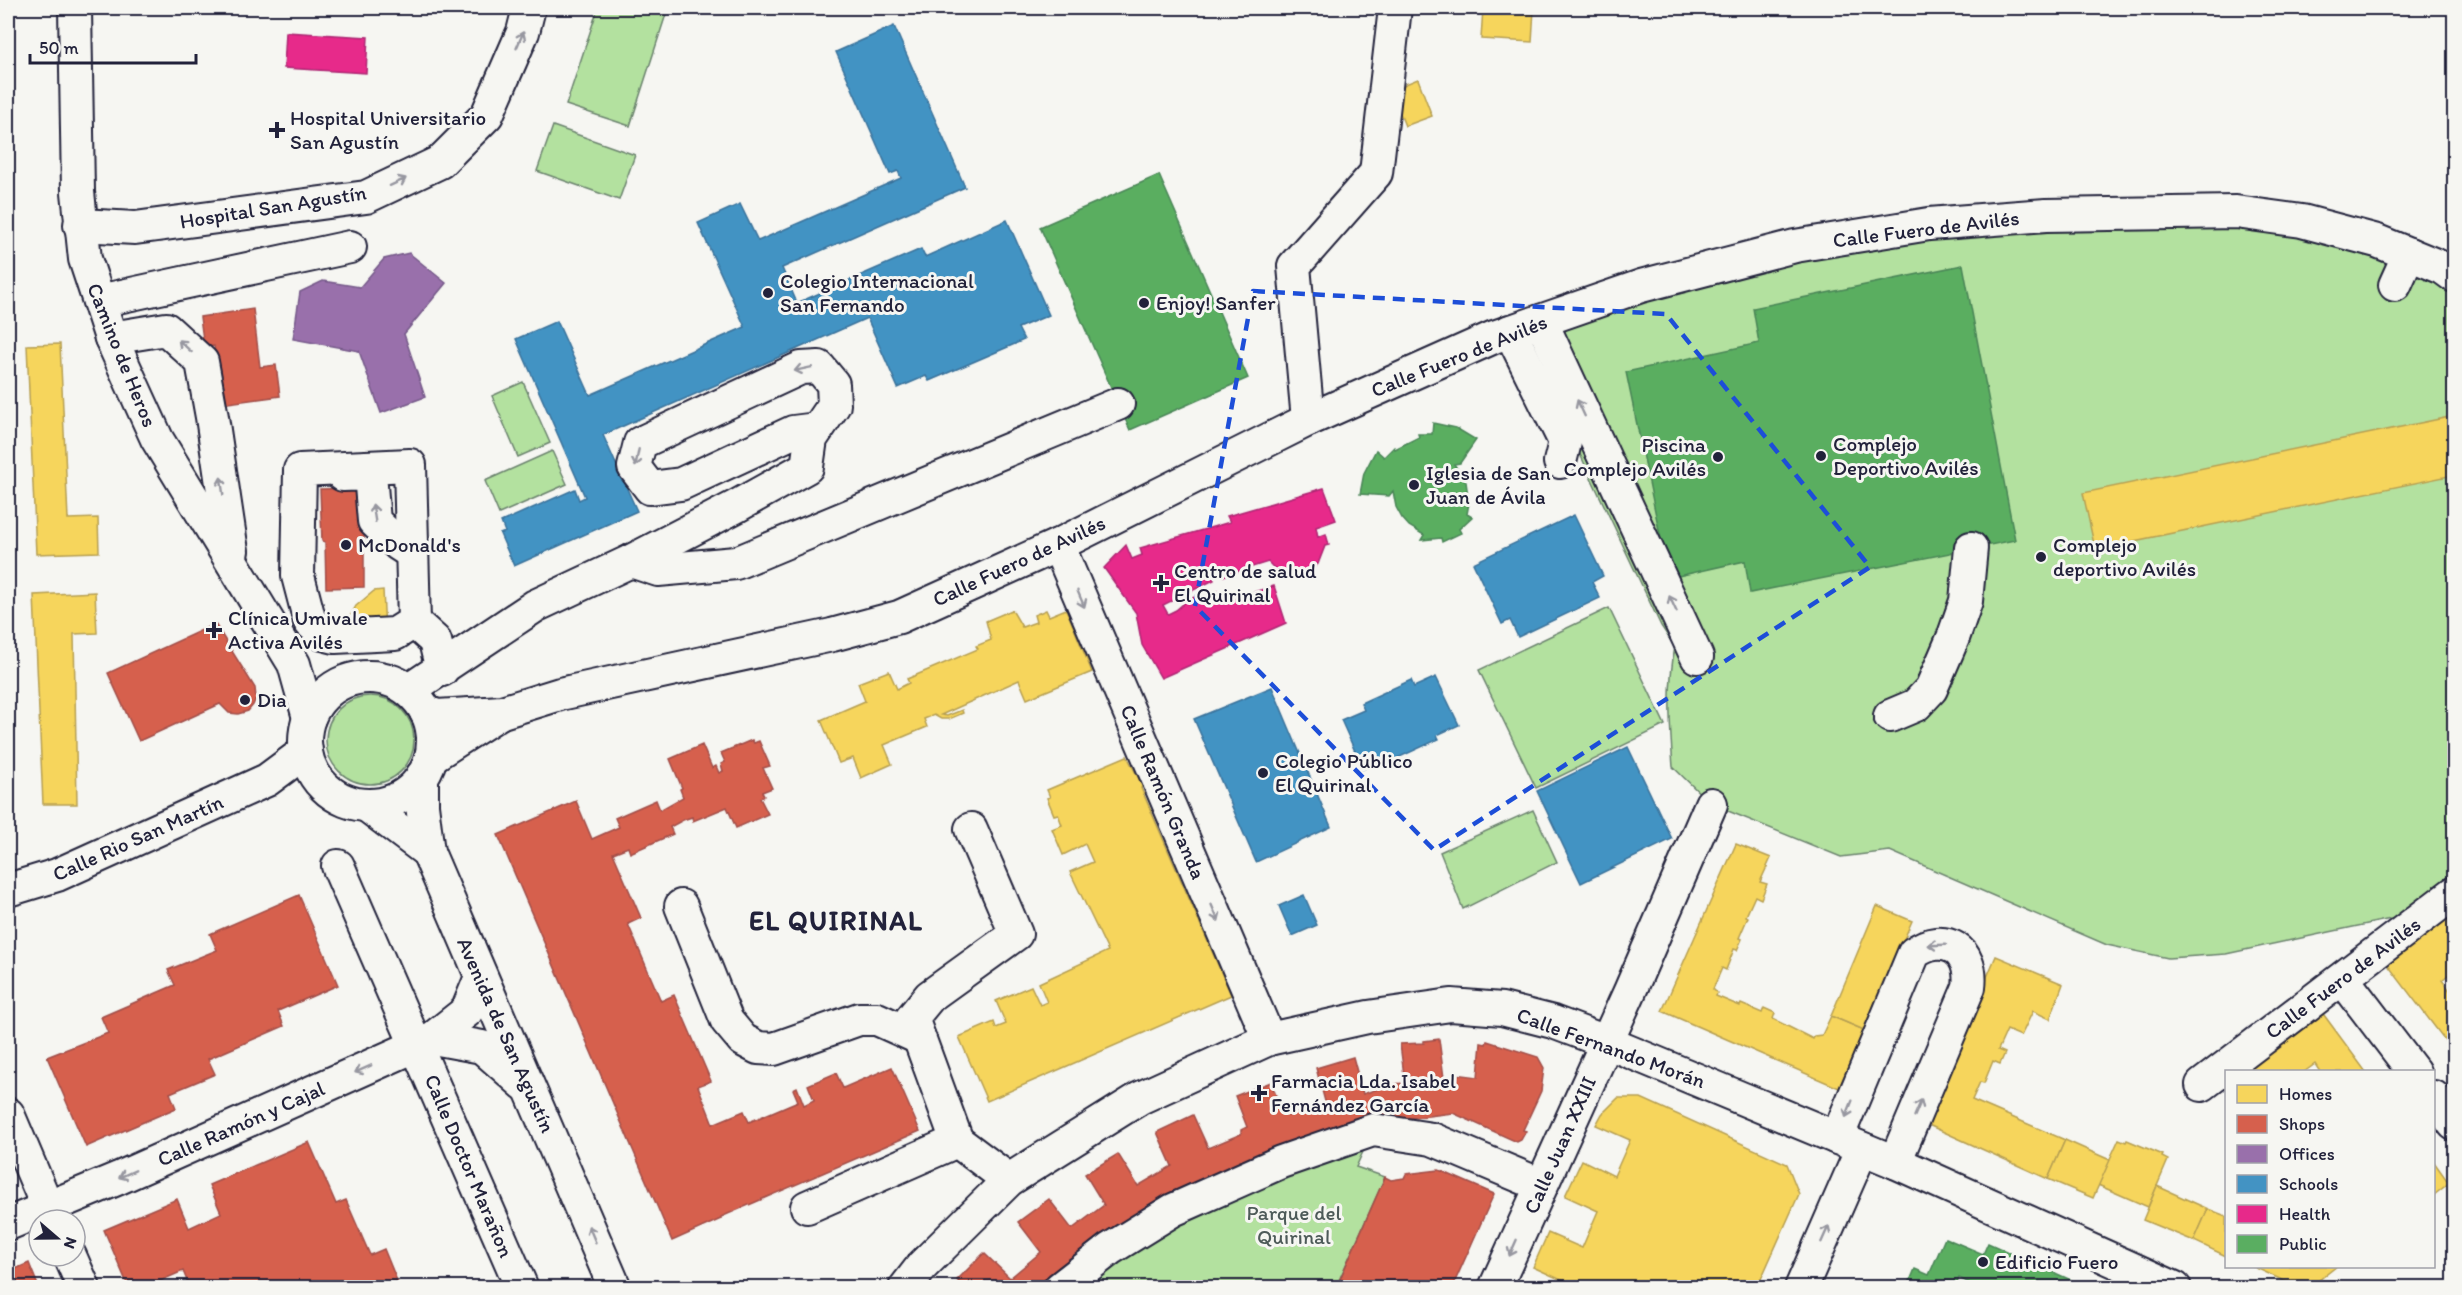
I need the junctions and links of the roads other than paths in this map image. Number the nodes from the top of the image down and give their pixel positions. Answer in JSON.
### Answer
{"nodes":[{"id":1,"x":75,"y":8,"type":"edge"},
{"id":2,"x":529,"y":8,"type":"edge"},
{"id":3,"x":1395,"y":8,"type":"edge"},
{"id":4,"x":80,"y":225,"type":"junction"},
{"id":5,"x":135,"y":228,"type":"junction"},
{"id":6,"x":350,"y":247,"type":"dead end"},
{"id":7,"x":2409,"y":254,"type":"junction"},
{"id":8,"x":85,"y":259,"type":"junction"},
{"id":9,"x":2454,"y":276,"type":"edge"},
{"id":10,"x":2395,"y":285,"type":"dead end"},
{"id":11,"x":99,"y":301,"type":"junction"},
{"id":12,"x":1541,"y":321,"type":"junction"},
{"id":13,"x":1510,"y":332,"type":"junction"},
{"id":14,"x":111,"y":338,"type":"junction"},
{"id":15,"x":1118,"y":404,"type":"dead end"},
{"id":16,"x":1308,"y":420,"type":"junction"},
{"id":17,"x":817,"y":429,"type":"junction"},
{"id":18,"x":768,"y":444,"type":"junction"},
{"id":19,"x":1560,"y":462,"type":"dead end"},
{"id":20,"x":795,"y":474,"type":"junction"},
{"id":21,"x":1058,"y":545,"type":"junction"},
{"id":22,"x":1971,"y":548,"type":"dead end"},
{"id":23,"x":631,"y":561,"type":"junction"},
{"id":24,"x":234,"y":565,"type":"junction"},
{"id":25,"x":298,"y":572,"type":"junction"},
{"id":26,"x":255,"y":599,"type":"junction"},
{"id":27,"x":414,"y":622,"type":"junction"},
{"id":28,"x":1697,"y":657,"type":"dead end"},
{"id":29,"x":294,"y":664,"type":"junction"},
{"id":30,"x":442,"y":670,"type":"junction"},
{"id":31,"x":338,"y":684,"type":"junction"},
{"id":32,"x":417,"y":701,"type":"junction"},
{"id":33,"x":502,"y":712,"type":"junction"},
{"id":34,"x":1890,"y":716,"type":"dead end"},
{"id":35,"x":309,"y":718,"type":"junction"},
{"id":36,"x":306,"y":751,"type":"junction"},
{"id":37,"x":427,"y":767,"type":"junction"},
{"id":38,"x":267,"y":780,"type":"junction"},
{"id":39,"x":318,"y":780,"type":"junction"},
{"id":40,"x":1711,"y":804,"type":"dead end"},
{"id":41,"x":366,"y":805,"type":"junction"},
{"id":42,"x":971,"y":830,"type":"dead end"},
{"id":43,"x":428,"y":852,"type":"junction"},
{"id":44,"x":338,"y":866,"type":"dead end"},
{"id":45,"x":8,"y":891,"type":"edge"},
{"id":46,"x":2454,"y":893,"type":"edge"},
{"id":47,"x":681,"y":906,"type":"dead end"},
{"id":48,"x":481,"y":977,"type":"junction"},
{"id":49,"x":2343,"y":979,"type":"junction"},
{"id":50,"x":919,"y":1038,"type":"junction"},
{"id":51,"x":1269,"y":1039,"type":"junction"},
{"id":52,"x":425,"y":1042,"type":"junction"},
{"id":53,"x":1606,"y":1042,"type":"junction"},
{"id":54,"x":2413,"y":1070,"type":"edge"},
{"id":55,"x":2202,"y":1085,"type":"dead end"},
{"id":56,"x":531,"y":1091,"type":"junction"},
{"id":57,"x":2435,"y":1100,"type":"edge"},
{"id":58,"x":2454,"y":1124,"type":"edge"},
{"id":59,"x":11,"y":1127,"type":"edge"},
{"id":60,"x":957,"y":1141,"type":"junction"},
{"id":61,"x":1849,"y":1143,"type":"junction"},
{"id":62,"x":1895,"y":1162,"type":"junction"},
{"id":63,"x":1009,"y":1180,"type":"junction"},
{"id":64,"x":1541,"y":1185,"type":"junction"},
{"id":65,"x":807,"y":1207,"type":"dead end"},
{"id":66,"x":47,"y":1208,"type":"edge"},
{"id":67,"x":62,"y":1208,"type":"edge"},
{"id":68,"x":27,"y":1219,"type":"edge"},
{"id":69,"x":8,"y":1224,"type":"edge"},
{"id":70,"x":75,"y":1268,"type":"edge"},
{"id":71,"x":84,"y":1287,"type":"edge"},
{"id":72,"x":522,"y":1287,"type":"edge"},
{"id":73,"x":615,"y":1287,"type":"edge"},
{"id":74,"x":905,"y":1287,"type":"edge"},
{"id":75,"x":1060,"y":1287,"type":"edge"},
{"id":76,"x":1495,"y":1287,"type":"edge"},
{"id":77,"x":1801,"y":1287,"type":"edge"},
{"id":78,"x":2175,"y":1287,"type":"edge"}],
"edges":[{"from":1,"to":4,"type":"street","name":"Camino de Heros"},
{"from":5,"to":2,"type":"street","name":"Hospital San Agustín","one_way":true},
{"from":3,"to":16,"type":"street"},
{"from":4,"to":5,"type":"street","name":"Hospital San Agustín"},
{"from":4,"to":8,"type":"street","name":"Camino de Heros"},
{"from":5,"to":8,"type":"street","name":"Hospital San Agustín"},
{"from":6,"to":11,"type":"street"},
{"from":7,"to":9,"type":"street","name":"Calle Fuero de Avilés"},
{"from":7,"to":10,"type":"street"},
{"from":7,"to":12,"type":"street","name":"Calle Fuero de Avilés"},
{"from":8,"to":11,"type":"street","name":"Camino de Heros"},
{"from":11,"to":14,"type":"street","name":"Camino de Heros"},
{"from":12,"to":13,"type":"street","name":"Calle Fuero de Avilés"},
{"from":28,"to":12,"type":"street","one_way":true},
{"from":13,"to":16,"type":"street","name":"Calle Fuero de Avilés"},
{"from":13,"to":19,"type":"street"},
{"from":14,"to":24,"type":"street","name":"Camino de Heros"},
{"from":24,"to":14,"type":"street","one_way":true},
{"from":15,"to":23,"type":"street"},
{"from":16,"to":21,"type":"street","name":"Calle Fuero de Avilés"},
{"from":17,"to":18,"type":"street"},
{"from":17,"to":18,"type":"street","one_way":true},
{"from":17,"to":20,"type":"street"},
{"from":18,"to":20,"type":"street"},
{"from":20,"to":23,"type":"street"},
{"from":21,"to":33,"type":"street","name":"Calle Fuero de Avilés"},
{"from":21,"to":51,"type":"street","name":"Calle Ramón Granda","one_way":true},
{"from":22,"to":34,"type":"street"},
{"from":23,"to":30,"type":"street"},
{"from":24,"to":26,"type":"street","name":"Camino de Heros"},
{"from":25,"to":26,"type":"street"},
{"from":25,"to":27,"type":"street"},
{"from":27,"to":25,"type":"street","one_way":true},
{"from":26,"to":29,"type":"street","name":"Camino de Heros"},
{"from":27,"to":30,"type":"street"},
{"from":29,"to":31,"type":"street"},
{"from":29,"to":35,"type":"street","name":"Camino de Heros"},
{"from":30,"to":32,"type":"street"},
{"from":31,"to":32,"type":"street"},
{"from":31,"to":35,"type":"street"},
{"from":32,"to":33,"type":"street","name":"Calle Fuero de Avilés"},
{"from":32,"to":37,"type":"street"},
{"from":33,"to":37,"type":"street","name":"Calle Fuero de Avilés"},
{"from":35,"to":36,"type":"street"},
{"from":36,"to":38,"type":"street"},
{"from":36,"to":39,"type":"street"},
{"from":37,"to":41,"type":"street"},
{"from":37,"to":43,"type":"street","name":"Avenida de San Agustín"},
{"from":38,"to":39,"type":"street"},
{"from":38,"to":45,"type":"street","name":"Calle Rio San Martín"},
{"from":39,"to":41,"type":"street"},
{"from":40,"to":53,"type":"street","name":"Calle Juan XXIII"},
{"from":41,"to":43,"type":"street"},
{"from":42,"to":50,"type":"street"},
{"from":43,"to":48,"type":"street","name":"Avenida de San Agustín"},
{"from":44,"to":52,"type":"street","name":"Calle Doctor Marañon"},
{"from":46,"to":49,"type":"street","name":"Calle Fuero de Avilés"},
{"from":47,"to":50,"type":"street"},
{"from":48,"to":52,"type":"street","name":"Calle Ramón y Cajal"},
{"from":48,"to":56,"type":"street","name":"Avenida de San Agustín"},
{"from":49,"to":54,"type":"street"},
{"from":49,"to":55,"type":"street","name":"Calle Fuero de Avilés"},
{"from":50,"to":60,"type":"street"},
{"from":51,"to":53,"type":"street","name":"Calle Fernando Morán"},
{"from":51,"to":63,"type":"street","name":"Calle Fernando Morán"},
{"from":52,"to":56,"type":"street"},
{"from":52,"to":67,"type":"street","name":"Calle Ramón y Cajal","one_way":true},
{"from":52,"to":72,"type":"street","name":"Calle Doctor Marañon"},
{"from":53,"to":61,"type":"street","name":"Calle Fernando Morán"},
{"from":53,"to":64,"type":"street","name":"Calle Juan XXIII"},
{"from":73,"to":56,"type":"street","name":"Avenida de San Agustín","one_way":true},
{"from":57,"to":58,"type":"street"},
{"from":59,"to":66,"type":"street"},
{"from":60,"to":63,"type":"street"},
{"from":60,"to":65,"type":"street"},
{"from":61,"to":62,"type":"street","name":"Calle Fernando Morán"},
{"from":62,"to":61,"type":"street","one_way":true},
{"from":77,"to":61,"type":"street","one_way":true},
{"from":62,"to":78,"type":"street","name":"Calle Fernando Morán"},
{"from":63,"to":74,"type":"street","name":"Calle Fernando Morán"},
{"from":64,"to":75,"type":"street"},
{"from":64,"to":76,"type":"street","name":"Calle Juan XXIII","one_way":true},
{"from":68,"to":69,"type":"street","name":"Calle Ramón y Cajal"},
{"from":70,"to":71,"type":"street"}]}
